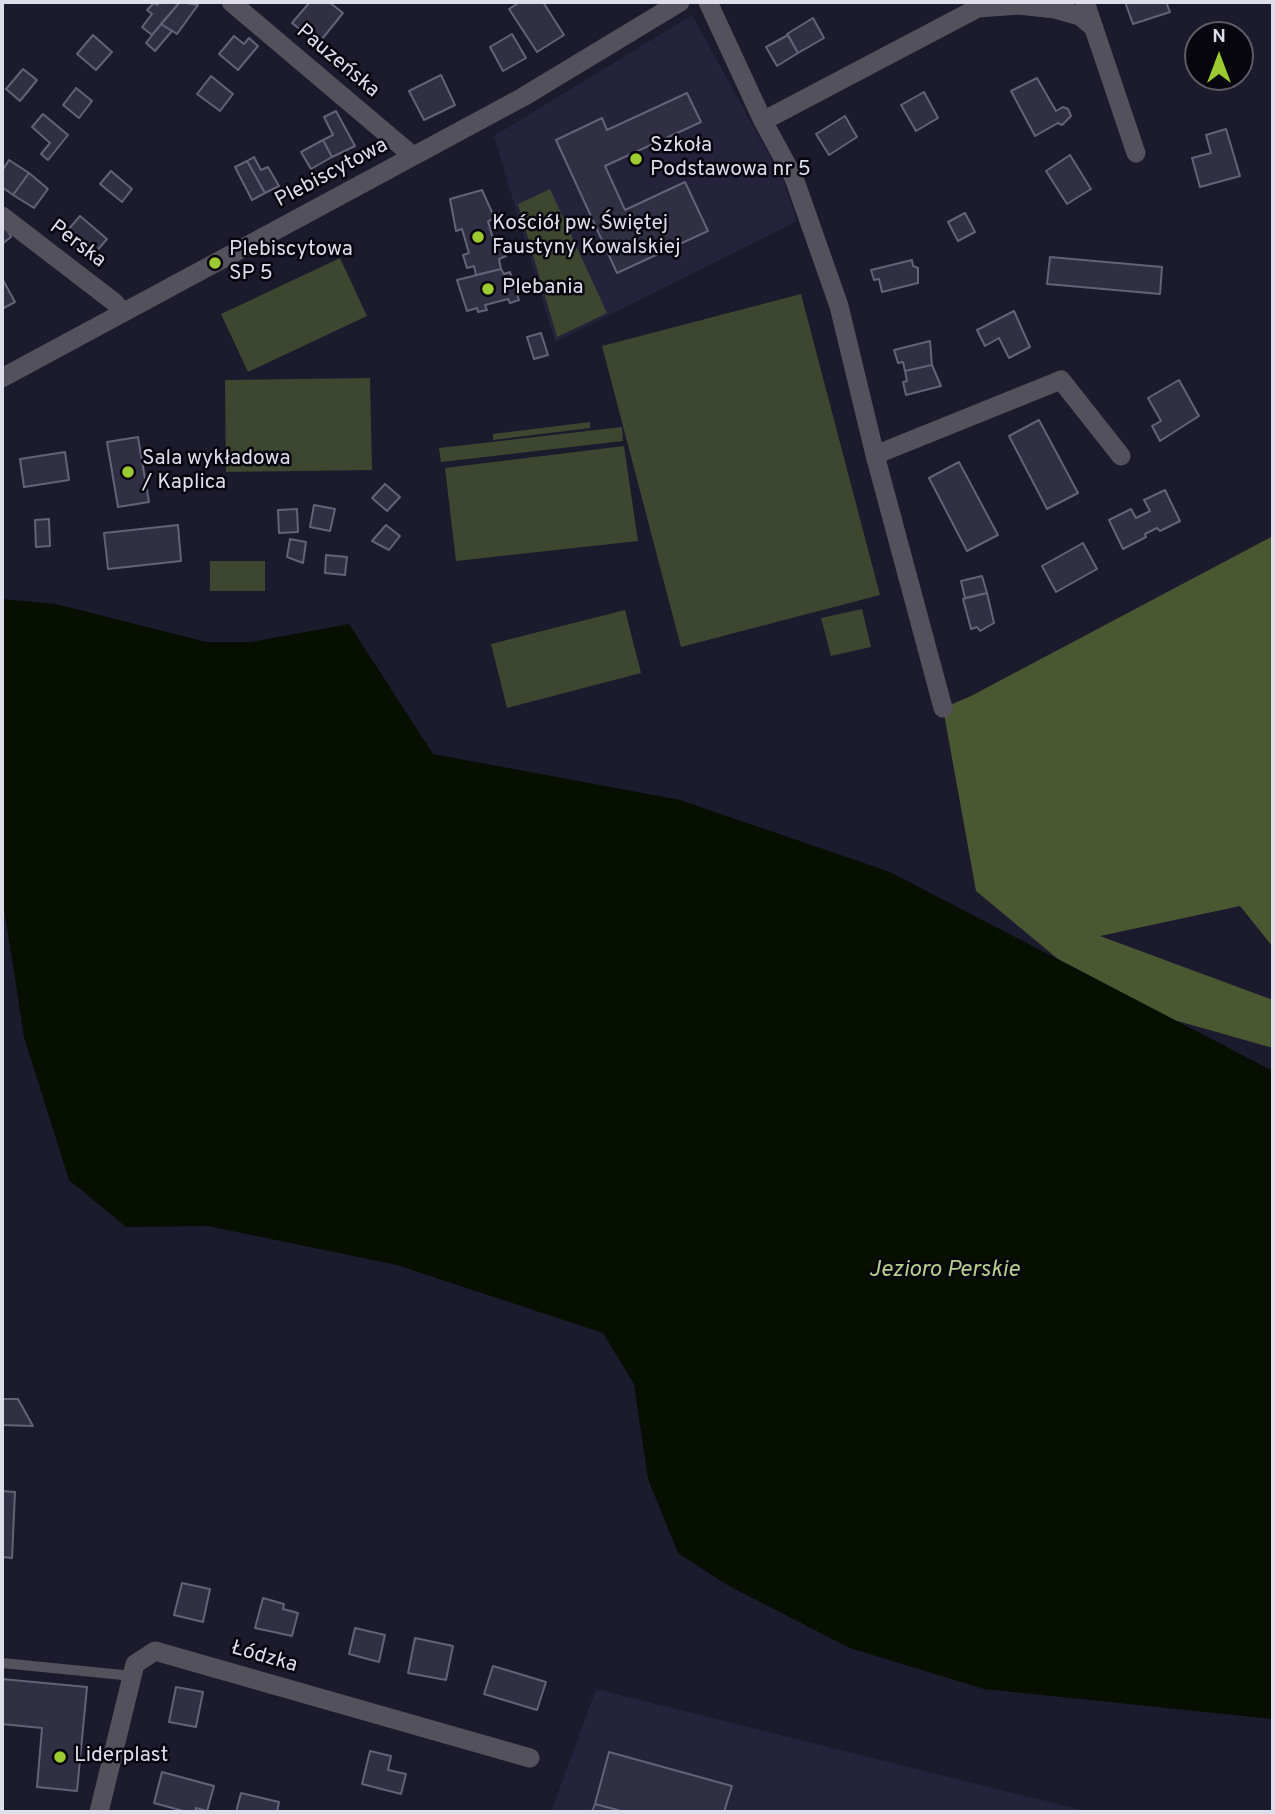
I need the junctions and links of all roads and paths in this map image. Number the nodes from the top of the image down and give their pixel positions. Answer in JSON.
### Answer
{"nodes":[{"id":1,"x":231,"y":2,"type":"edge"},
{"id":2,"x":680,"y":2,"type":"edge"},
{"id":3,"x":708,"y":2,"type":"edge"},
{"id":4,"x":1085,"y":2,"type":"edge"},
{"id":5,"x":984,"y":5,"type":"edge"},
{"id":6,"x":1094,"y":28,"type":"junction"},
{"id":7,"x":763,"y":121,"type":"junction"},
{"id":8,"x":1136,"y":153,"type":"dead end"},
{"id":9,"x":413,"y":156,"type":"junction"},
{"id":10,"x":2,"y":216,"type":"edge"},
{"id":11,"x":123,"y":312,"type":"junction"},
{"id":12,"x":2,"y":378,"type":"edge"},
{"id":13,"x":875,"y":455,"type":"junction"},
{"id":14,"x":1121,"y":456,"type":"dead end"},
{"id":15,"x":943,"y":708,"type":"dead end"},
{"id":16,"x":2,"y":1663,"type":"edge"},
{"id":17,"x":132,"y":1676,"type":"junction"},
{"id":18,"x":530,"y":1758,"type":"dead end"},
{"id":19,"x":99,"y":1812,"type":"edge"}],
"edges":[{"from":1,"to":9,"type":"street","name":"Pauzeńska"},
{"from":2,"to":9,"type":"street","name":"Plebiscytowa"},
{"from":3,"to":7,"type":"street"},
{"from":4,"to":6,"type":"street"},
{"from":5,"to":6,"type":"street"},
{"from":5,"to":7,"type":"street"},
{"from":6,"to":8,"type":"street"},
{"from":7,"to":13,"type":"street"},
{"from":9,"to":11,"type":"street","name":"Plebiscytowa"},
{"from":10,"to":11,"type":"street","name":"Perska"},
{"from":11,"to":12,"type":"street","name":"Plebiscytowa"},
{"from":13,"to":14,"type":"street"},
{"from":13,"to":15,"type":"street"},
{"from":16,"to":17,"type":"lane"},
{"from":17,"to":18,"type":"street","name":"Łódzka"},
{"from":17,"to":19,"type":"street","name":"Łódzka"}]}
